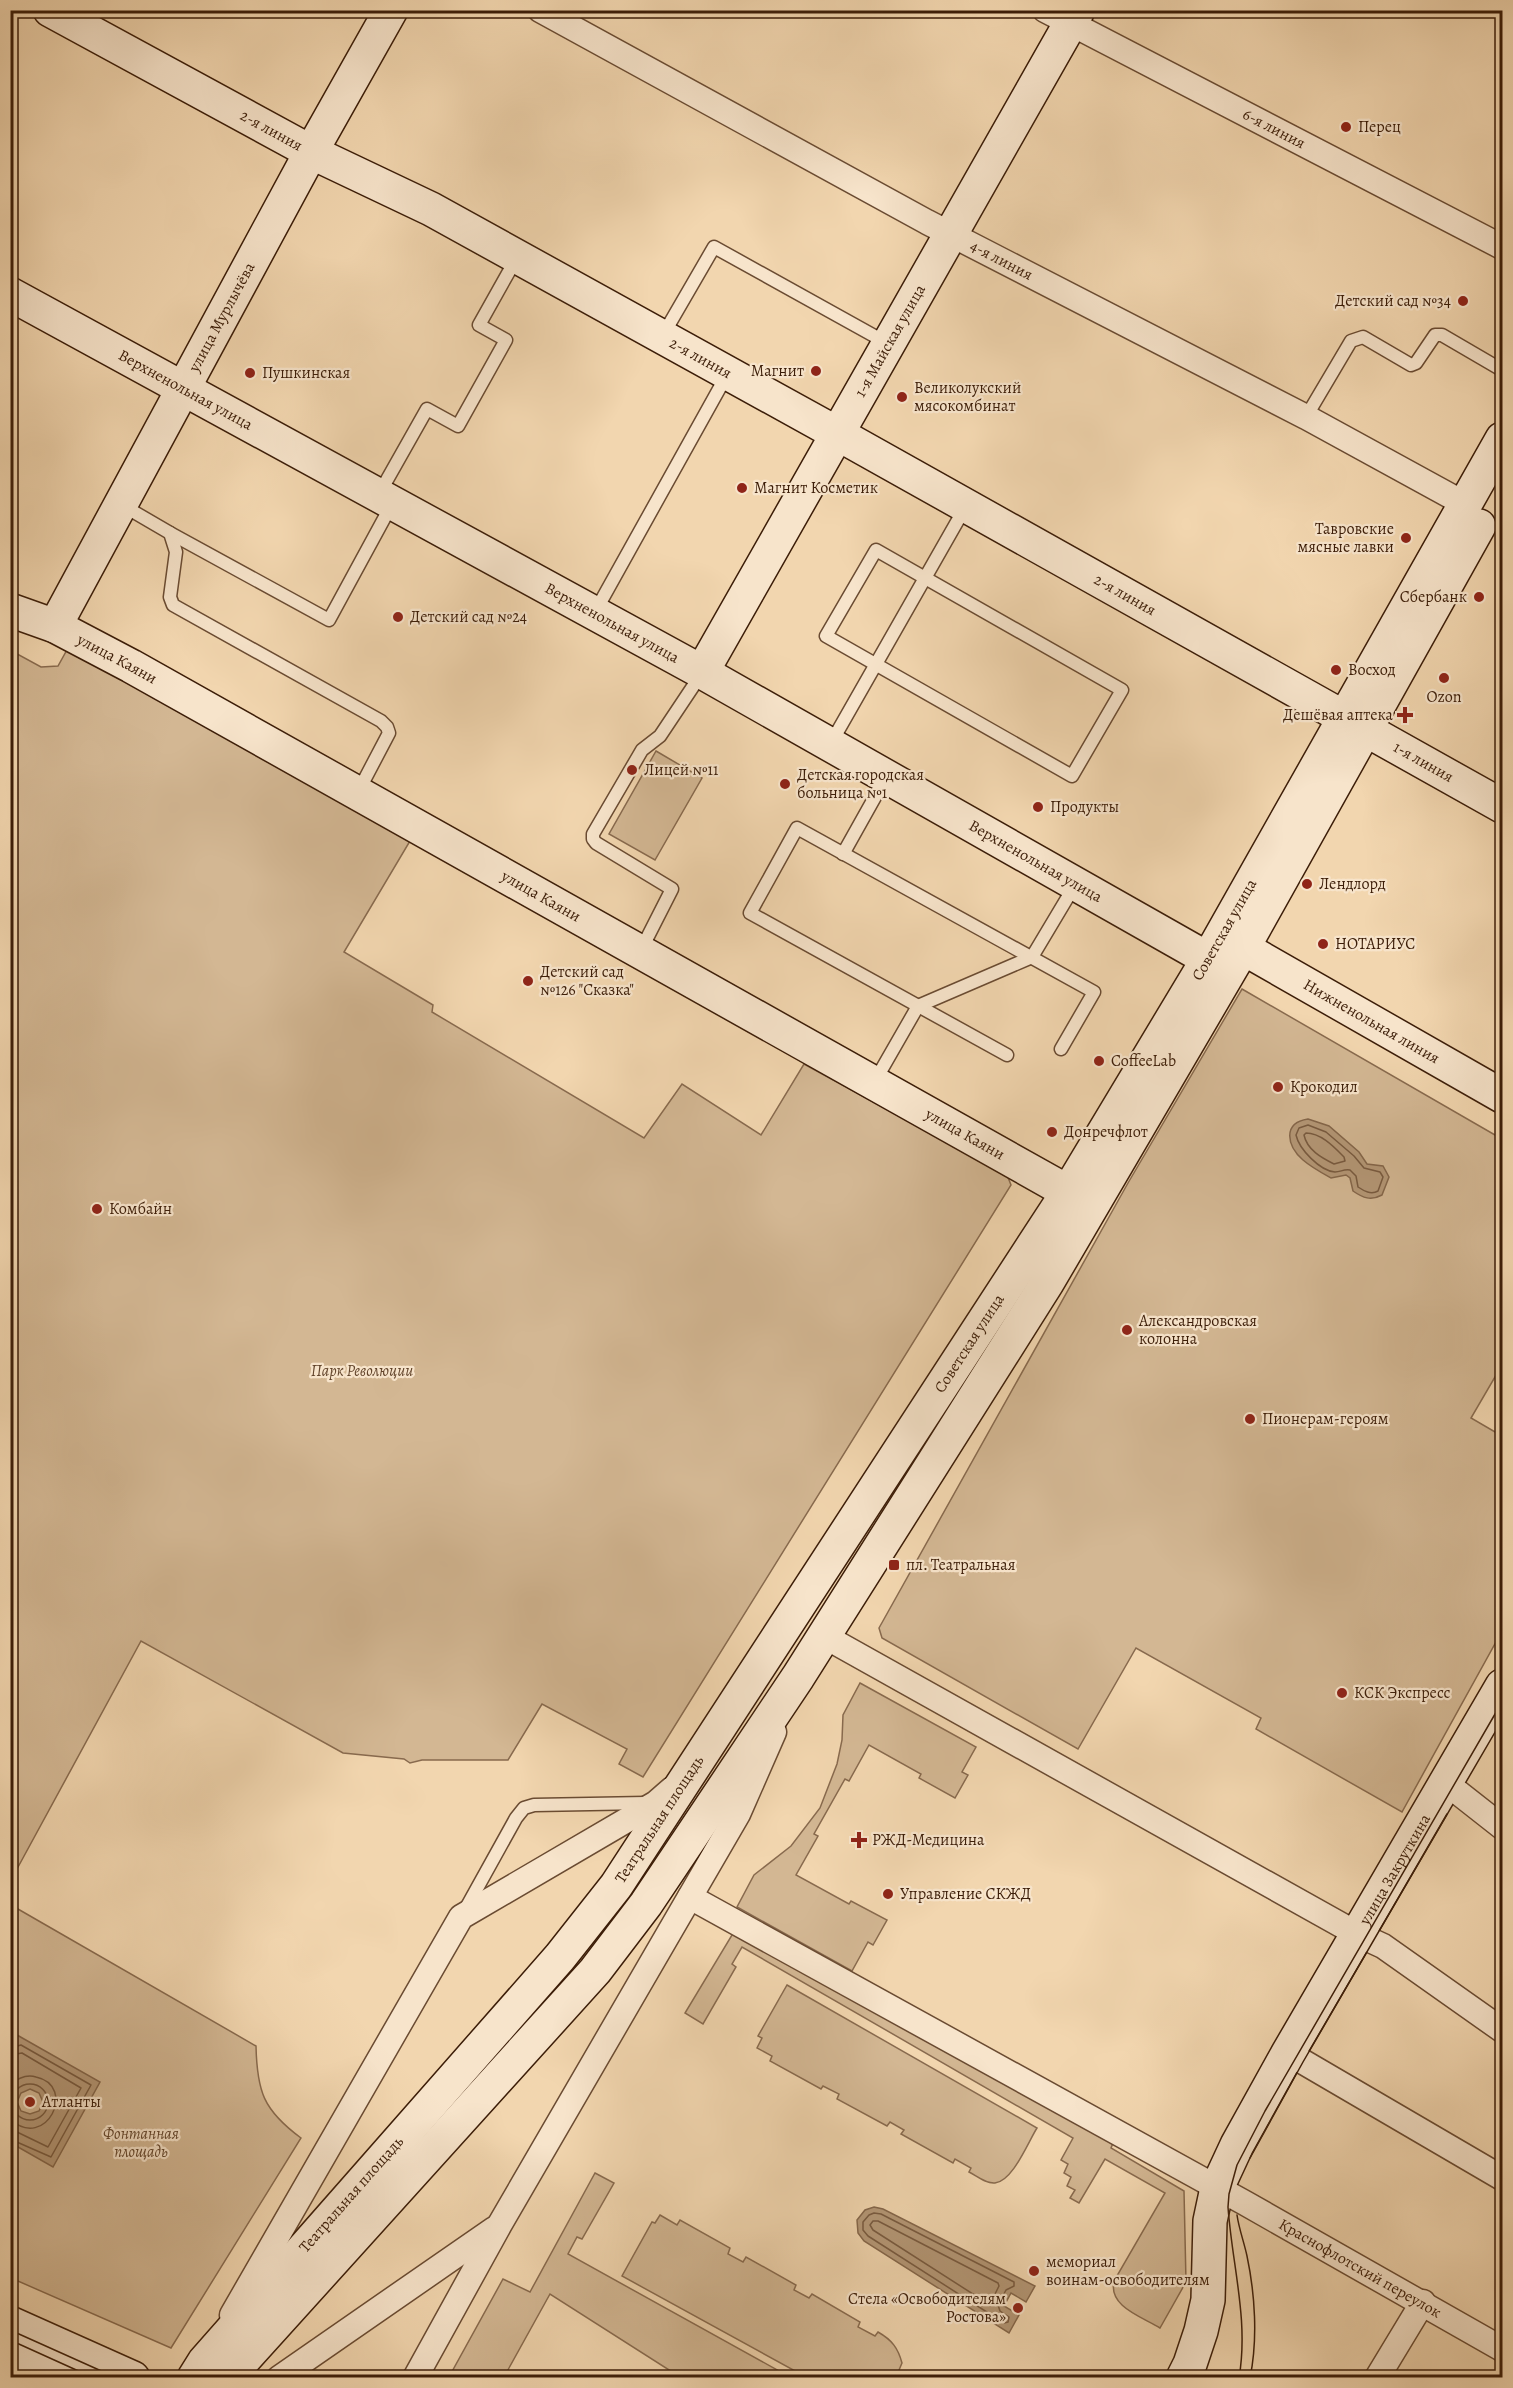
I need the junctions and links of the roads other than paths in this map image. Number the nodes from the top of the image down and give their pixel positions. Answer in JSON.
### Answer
{"nodes":[{"id":1,"x":50,"y":10,"type":"edge"},
{"id":2,"x":391,"y":10,"type":"edge"},
{"id":3,"x":540,"y":10,"type":"edge"},
{"id":4,"x":1064,"y":15,"type":"edge"},
{"id":5,"x":311,"y":152,"type":"junction"},
{"id":6,"x":950,"y":234,"type":"junction"},
{"id":7,"x":1503,"y":247,"type":"edge"},
{"id":8,"x":517,"y":257,"type":"junction"},
{"id":9,"x":10,"y":294,"type":"edge"},
{"id":10,"x":662,"y":336,"type":"junction"},
{"id":11,"x":888,"y":343,"type":"junction"},
{"id":12,"x":1503,"y":370,"type":"edge"},
{"id":13,"x":728,"y":373,"type":"junction"},
{"id":14,"x":183,"y":388,"type":"junction"},
{"id":15,"x":1306,"y":417,"type":"junction"},
{"id":16,"x":838,"y":434,"type":"junction"},
{"id":17,"x":1503,"y":439,"type":"edge"},
{"id":18,"x":1503,"y":482,"type":"edge"},
{"id":19,"x":385,"y":499,"type":"junction"},
{"id":20,"x":122,"y":504,"type":"junction"},
{"id":21,"x":1465,"y":504,"type":"junction"},
{"id":22,"x":966,"y":506,"type":"junction"},
{"id":23,"x":170,"y":532,"type":"junction"},
{"id":24,"x":925,"y":578,"type":"junction"},
{"id":25,"x":10,"y":610,"type":"edge"},
{"id":26,"x":594,"y":613,"type":"junction"},
{"id":27,"x":55,"y":626,"type":"junction"},
{"id":28,"x":876,"y":664,"type":"junction"},
{"id":29,"x":702,"y":672,"type":"junction"},
{"id":30,"x":1355,"y":724,"type":"junction"},
{"id":31,"x":830,"y":744,"type":"junction"},
{"id":32,"x":886,"y":776,"type":"junction"},
{"id":33,"x":357,"y":794,"type":"junction"},
{"id":34,"x":1503,"y":806,"type":"edge"},
{"id":35,"x":843,"y":854,"type":"junction"},
{"id":36,"x":1076,"y":884,"type":"junction"},
{"id":37,"x":1243,"y":948,"type":"junction"},
{"id":38,"x":640,"y":951,"type":"junction"},
{"id":39,"x":1032,"y":957,"type":"junction"},
{"id":40,"x":1208,"y":959,"type":"junction"},
{"id":41,"x":918,"y":1006,"type":"junction"},
{"id":42,"x":1061,"y":1049,"type":"dead end"},
{"id":43,"x":1007,"y":1055,"type":"dead end"},
{"id":44,"x":874,"y":1082,"type":"junction"},
{"id":45,"x":1503,"y":1096,"type":"edge"},
{"id":46,"x":1068,"y":1192,"type":"junction"},
{"id":47,"x":926,"y":1409,"type":"junction"},
{"id":48,"x":955,"y":1430,"type":"junction"},
{"id":49,"x":824,"y":1636,"type":"junction"},
{"id":50,"x":798,"y":1677,"type":"junction"},
{"id":51,"x":1503,"y":1686,"type":"edge"},
{"id":52,"x":693,"y":1768,"type":"junction"},
{"id":53,"x":1446,"y":1783,"type":"junction"},
{"id":54,"x":656,"y":1803,"type":"junction"},
{"id":55,"x":1503,"y":1827,"type":"edge"},
{"id":56,"x":690,"y":1897,"type":"junction"},
{"id":57,"x":461,"y":1917,"type":"junction"},
{"id":58,"x":1359,"y":1935,"type":"junction"},
{"id":59,"x":1503,"y":2030,"type":"edge"},
{"id":60,"x":1288,"y":2053,"type":"junction"},
{"id":61,"x":1503,"y":2178,"type":"edge"},
{"id":62,"x":1217,"y":2188,"type":"junction"},
{"id":63,"x":500,"y":2224,"type":"junction"},
{"id":64,"x":1423,"y":2302,"type":"junction"},
{"id":65,"x":10,"y":2323,"type":"edge"},
{"id":66,"x":10,"y":2348,"type":"edge"},
{"id":67,"x":1503,"y":2349,"type":"edge"},
{"id":68,"x":208,"y":2372,"type":"edge"},
{"id":69,"x":76,"y":2378,"type":"edge"},
{"id":70,"x":133,"y":2378,"type":"edge"},
{"id":71,"x":279,"y":2378,"type":"edge"},
{"id":72,"x":415,"y":2378,"type":"edge"},
{"id":73,"x":1183,"y":2378,"type":"edge"},
{"id":74,"x":1377,"y":2378,"type":"edge"}],
"edges":[{"from":1,"to":5,"type":"street","name":"2-я линия"},
{"from":2,"to":5,"type":"street","name":"улица Мурлычёва"},
{"from":3,"to":6,"type":"street","name":"4-я линия"},
{"from":4,"to":6,"type":"street","name":"1-я Майская улица"},
{"from":4,"to":7,"type":"street","name":"6-я линия"},
{"from":5,"to":8,"type":"street","name":"2-я линия"},
{"from":5,"to":14,"type":"street","name":"улица Мурлычёва"},
{"from":6,"to":11,"type":"street","name":"1-я Майская улица"},
{"from":6,"to":15,"type":"street","name":"4-я линия"},
{"from":8,"to":10,"type":"street","name":"2-я линия"},
{"from":8,"to":19,"type":"lane"},
{"from":9,"to":14,"type":"street","name":"Верхненольная улица"},
{"from":10,"to":11,"type":"lane"},
{"from":10,"to":13,"type":"street","name":"2-я линия"},
{"from":11,"to":16,"type":"street","name":"1-я Майская улица"},
{"from":12,"to":15,"type":"lane"},
{"from":13,"to":16,"type":"street","name":"2-я линия"},
{"from":13,"to":26,"type":"lane"},
{"from":14,"to":19,"type":"street","name":"Верхненольная улица"},
{"from":14,"to":20,"type":"street","name":"улица Мурлычёва"},
{"from":15,"to":21,"type":"street","name":"4-я линия"},
{"from":16,"to":22,"type":"street","name":"2-я линия"},
{"from":16,"to":29,"type":"street","name":"1-я Майская улица"},
{"from":17,"to":21,"type":"street","name":"Советская улица"},
{"from":18,"to":30,"type":"street","name":"Советская улица"},
{"from":19,"to":23,"type":"lane"},
{"from":19,"to":26,"type":"street","name":"Верхненольная улица"},
{"from":20,"to":23,"type":"lane"},
{"from":20,"to":27,"type":"street","name":"улица Мурлычёва"},
{"from":21,"to":30,"type":"street","name":"Советская улица"},
{"from":22,"to":24,"type":"lane"},
{"from":22,"to":30,"type":"street","name":"2-я линия"},
{"from":23,"to":33,"type":"lane"},
{"from":24,"to":28,"type":"lane"},
{"from":24,"to":28,"type":"lane"},
{"from":24,"to":28,"type":"lane"},
{"from":25,"to":27,"type":"street","name":"улица Каяни"},
{"from":26,"to":29,"type":"street","name":"Верхненольная улица"},
{"from":27,"to":33,"type":"street","name":"улица Каяни"},
{"from":28,"to":31,"type":"lane"},
{"from":29,"to":31,"type":"street","name":"Верхненольная улица"},
{"from":29,"to":38,"type":"lane"},
{"from":30,"to":34,"type":"street","name":"1-я линия"},
{"from":30,"to":37,"type":"street","name":"Советская улица"},
{"from":30,"to":40,"type":"street","name":"Советская улица"},
{"from":31,"to":32,"type":"street","name":"Верхненольная улица"},
{"from":32,"to":35,"type":"lane"},
{"from":32,"to":36,"type":"street","name":"Верхненольная улица"},
{"from":33,"to":38,"type":"street","name":"улица Каяни"},
{"from":35,"to":39,"type":"lane"},
{"from":35,"to":41,"type":"lane"},
{"from":36,"to":39,"type":"lane"},
{"from":36,"to":40,"type":"street","name":"Верхненольная улица"},
{"from":37,"to":40,"type":"street"},
{"from":37,"to":45,"type":"street","name":"Нижненольная линия"},
{"from":37,"to":48,"type":"street","name":"Советская улица"},
{"from":38,"to":44,"type":"street","name":"улица Каяни"},
{"from":39,"to":41,"type":"lane"},
{"from":39,"to":42,"type":"lane"},
{"from":40,"to":46,"type":"street","name":"Советская улица"},
{"from":41,"to":43,"type":"lane"},
{"from":41,"to":44,"type":"lane"},
{"from":44,"to":46,"type":"street","name":"улица Каяни"},
{"from":46,"to":47,"type":"street","name":"Советская улица"},
{"from":47,"to":48,"type":"street","name":"Советская улица"},
{"from":47,"to":52,"type":"street","name":"Советская улица"},
{"from":48,"to":49,"type":"street","name":"Советская улица"},
{"from":49,"to":50,"type":"street","name":"Советская улица"},
{"from":49,"to":58,"type":"street"},
{"from":50,"to":56,"type":"street"},
{"from":50,"to":68,"type":"street","name":"Театральная площадь"},
{"from":51,"to":53,"type":"street","name":"улица Закруткина"},
{"from":52,"to":54,"type":"street","name":"Театральная площадь"},
{"from":52,"to":68,"type":"street","name":"Театральная площадь"},
{"from":53,"to":55,"type":"street"},
{"from":53,"to":58,"type":"street","name":"улица Закруткина"},
{"from":54,"to":57,"type":"street","name":"Театральная площадь"},
{"from":54,"to":57,"type":"lane"},
{"from":56,"to":62,"type":"street","name":"Краснофлотский переулок"},
{"from":56,"to":63,"type":"street"},
{"from":57,"to":68,"type":"street","name":"Театральная площадь"},
{"from":58,"to":59,"type":"street"},
{"from":58,"to":60,"type":"street","name":"улица Закруткина"},
{"from":60,"to":61,"type":"street"},
{"from":60,"to":62,"type":"street","name":"улица Закруткина"},
{"from":62,"to":64,"type":"street","name":"Краснофлотский переулок"},
{"from":62,"to":73,"type":"street","name":"улица Закруткина"},
{"from":63,"to":71,"type":"street"},
{"from":63,"to":72,"type":"street"},
{"from":64,"to":67,"type":"street","name":"Краснофлотский переулок"},
{"from":64,"to":74,"type":"street"},
{"from":65,"to":70,"type":"street"},
{"from":66,"to":69,"type":"street"}]}
